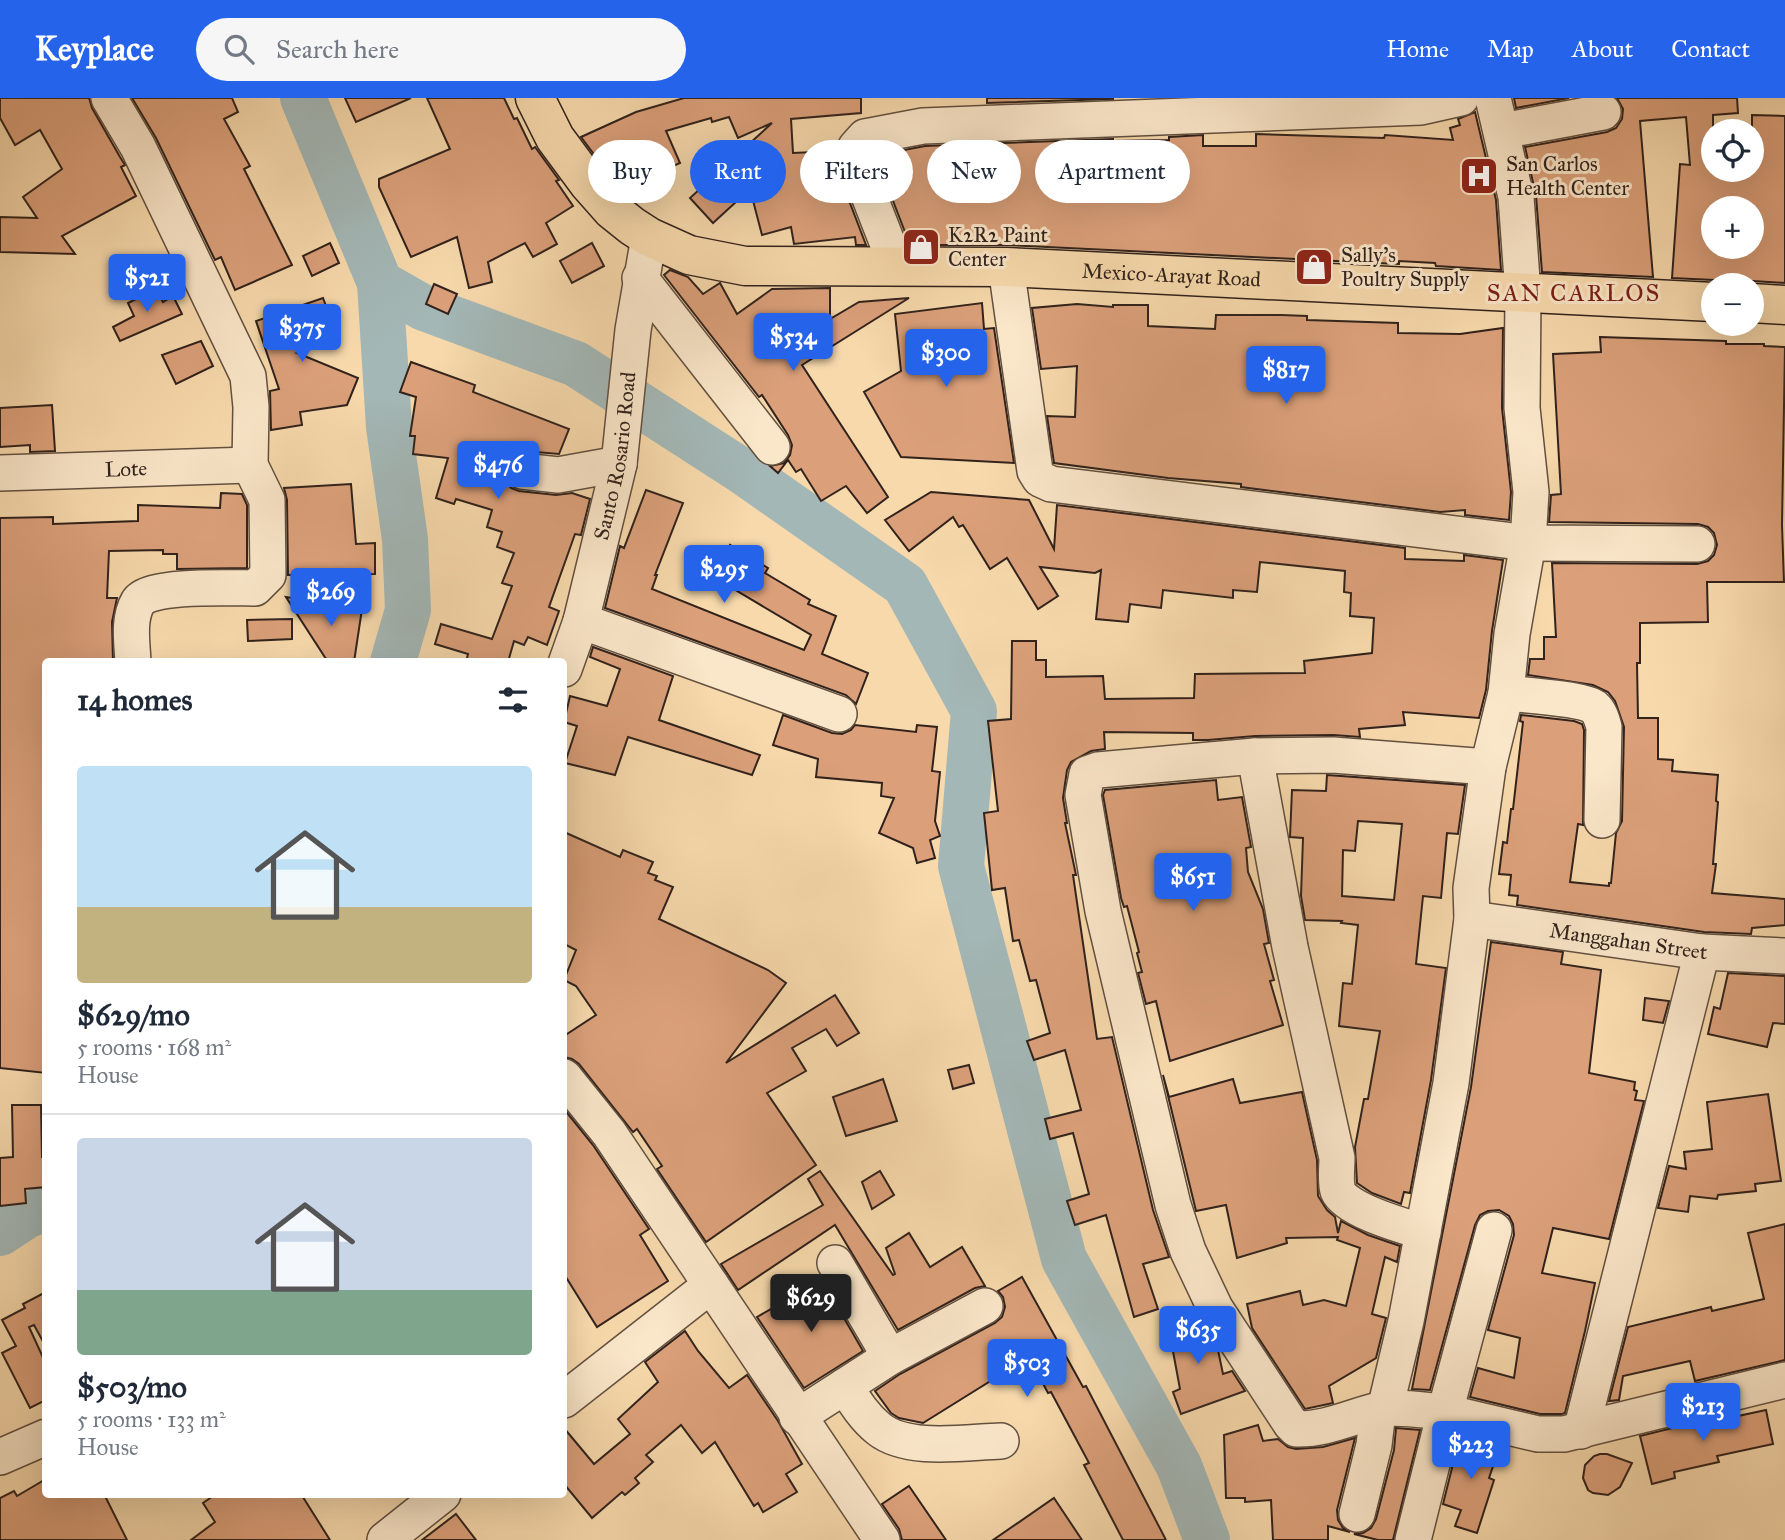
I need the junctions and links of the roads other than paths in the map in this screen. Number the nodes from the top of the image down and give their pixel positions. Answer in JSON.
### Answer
{"nodes":[{"id":1,"x":108,"y":98,"type":"edge"},
{"id":2,"x":534,"y":98,"type":"edge"},
{"id":3,"x":1461,"y":98,"type":"edge"},
{"id":4,"x":1493,"y":98,"type":"edge"},
{"id":5,"x":1167,"y":107,"type":"edge"},
{"id":6,"x":1603,"y":112,"type":"dead end"},
{"id":7,"x":1502,"y":131,"type":"junction"},
{"id":8,"x":649,"y":237,"type":"junction"},
{"id":9,"x":896,"y":265,"type":"junction"},
{"id":10,"x":1006,"y":267,"type":"junction"},
{"id":11,"x":640,"y":278,"type":"junction"},
{"id":12,"x":1523,"y":293,"type":"junction"},
{"id":13,"x":1701,"y":301,"type":"edge"},
{"id":14,"x":1764,"y":304,"type":"edge"},
{"id":15,"x":1785,"y":305,"type":"edge"},
{"id":16,"x":772,"y":447,"type":"dead end"},
{"id":17,"x":250,"y":464,"type":"junction"},
{"id":18,"x":619,"y":464,"type":"junction"},
{"id":19,"x":522,"y":471,"type":"dead end"},
{"id":20,"x":0,"y":473,"type":"edge"},
{"id":21,"x":1528,"y":543,"type":"junction"},
{"id":22,"x":1696,"y":544,"type":"dead end"},
{"id":23,"x":581,"y":621,"type":"junction"},
{"id":24,"x":133,"y":658,"type":"edge"},
{"id":25,"x":567,"y":661,"type":"edge"},
{"id":26,"x":1506,"y":693,"type":"junction"},
{"id":27,"x":839,"y":714,"type":"dead end"},
{"id":28,"x":1255,"y":756,"type":"junction"},
{"id":29,"x":1488,"y":767,"type":"junction"},
{"id":30,"x":1602,"y":820,"type":"dead end"},
{"id":31,"x":1472,"y":919,"type":"junction"},
{"id":32,"x":1702,"y":952,"type":"junction"},
{"id":33,"x":1785,"y":956,"type":"edge"},
{"id":34,"x":567,"y":1081,"type":"edge"},
{"id":35,"x":1494,"y":1230,"type":"dead end"},
{"id":36,"x":1423,"y":1231,"type":"junction"},
{"id":37,"x":835,"y":1263,"type":"dead end"},
{"id":38,"x":711,"y":1285,"type":"junction"},
{"id":39,"x":985,"y":1307,"type":"dead end"},
{"id":40,"x":890,"y":1357,"type":"junction"},
{"id":41,"x":1785,"y":1380,"type":"edge"},
{"id":42,"x":845,"y":1386,"type":"junction"},
{"id":43,"x":567,"y":1398,"type":"edge"},
{"id":44,"x":1382,"y":1410,"type":"junction"},
{"id":45,"x":1445,"y":1412,"type":"junction"},
{"id":46,"x":797,"y":1416,"type":"junction"},
{"id":47,"x":1581,"y":1432,"type":"junction"},
{"id":48,"x":42,"y":1439,"type":"edge"},
{"id":49,"x":1001,"y":1441,"type":"dead end"},
{"id":50,"x":0,"y":1457,"type":"edge"},
{"id":51,"x":438,"y":1498,"type":"edge"},
{"id":52,"x":1357,"y":1514,"type":"dead end"},
{"id":53,"x":385,"y":1540,"type":"edge"},
{"id":54,"x":881,"y":1540,"type":"edge"},
{"id":55,"x":1413,"y":1540,"type":"edge"}],
"edges":[{"from":1,"to":17,"type":"street"},
{"from":2,"to":8,"type":"main road","name":"Mexico-Arayat Road"},
{"from":3,"to":5,"type":"street"},
{"from":4,"to":7,"type":"street"},
{"from":5,"to":9,"type":"street"},
{"from":6,"to":7,"type":"street"},
{"from":7,"to":12,"type":"street"},
{"from":8,"to":9,"type":"main road","name":"Mexico-Arayat Road"},
{"from":8,"to":11,"type":"street","name":"Santo Rosario Road"},
{"from":9,"to":10,"type":"main road","name":"Mexico-Arayat Road"},
{"from":10,"to":12,"type":"main road","name":"Mexico-Arayat Road"},
{"from":10,"to":21,"type":"street"},
{"from":11,"to":16,"type":"street"},
{"from":11,"to":18,"type":"street","name":"Santo Rosario Road"},
{"from":12,"to":13,"type":"main road","name":"Mexico-Arayat Road"},
{"from":12,"to":21,"type":"street"},
{"from":14,"to":15,"type":"main road"},
{"from":17,"to":20,"type":"street","name":"Lote"},
{"from":17,"to":24,"type":"street"},
{"from":18,"to":19,"type":"street"},
{"from":18,"to":23,"type":"street","name":"Santo Rosario Road"},
{"from":21,"to":22,"type":"street"},
{"from":21,"to":26,"type":"street"},
{"from":23,"to":25,"type":"street","name":"Santo Rosario Road"},
{"from":23,"to":27,"type":"street"},
{"from":26,"to":29,"type":"street"},
{"from":26,"to":30,"type":"street"},
{"from":28,"to":29,"type":"street"},
{"from":28,"to":36,"type":"street"},
{"from":28,"to":44,"type":"street"},
{"from":29,"to":31,"type":"street"},
{"from":31,"to":32,"type":"street","name":"Manggahan Street"},
{"from":31,"to":36,"type":"street"},
{"from":32,"to":33,"type":"street","name":"Manggahan Street"},
{"from":32,"to":47,"type":"street"},
{"from":34,"to":38,"type":"street"},
{"from":35,"to":45,"type":"street"},
{"from":36,"to":44,"type":"street"},
{"from":37,"to":40,"type":"street"},
{"from":38,"to":43,"type":"street"},
{"from":38,"to":46,"type":"street"},
{"from":39,"to":40,"type":"street"},
{"from":40,"to":42,"type":"street"},
{"from":41,"to":47,"type":"street"},
{"from":42,"to":46,"type":"street"},
{"from":42,"to":49,"type":"street"},
{"from":44,"to":45,"type":"street"},
{"from":44,"to":52,"type":"street"},
{"from":45,"to":47,"type":"street"},
{"from":45,"to":55,"type":"street"},
{"from":46,"to":54,"type":"street"},
{"from":48,"to":50,"type":"street"},
{"from":51,"to":53,"type":"street"}]}
